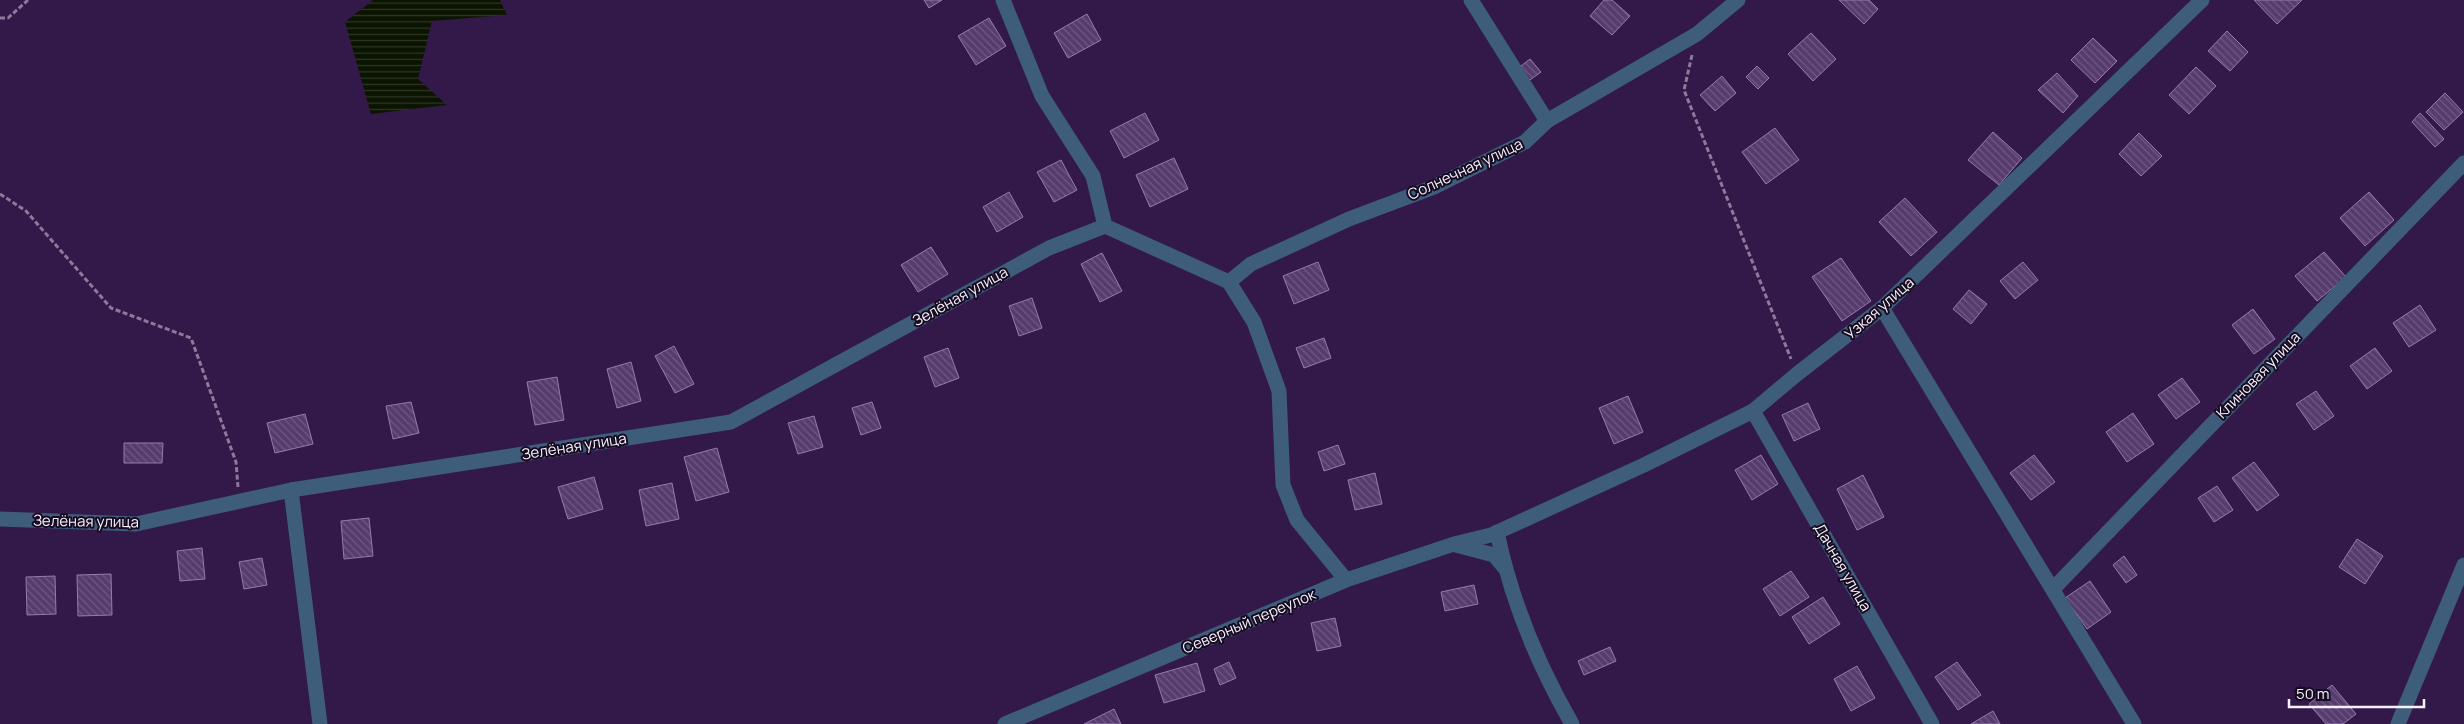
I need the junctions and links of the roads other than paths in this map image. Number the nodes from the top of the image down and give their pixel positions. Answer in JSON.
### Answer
{"nodes":[{"id":1,"x":1003,"y":0,"type":"edge"},
{"id":2,"x":1471,"y":0,"type":"edge"},
{"id":3,"x":1738,"y":0,"type":"edge"},
{"id":4,"x":2202,"y":0,"type":"edge"},
{"id":5,"x":1547,"y":121,"type":"junction"},
{"id":6,"x":2464,"y":163,"type":"edge"},
{"id":7,"x":1105,"y":226,"type":"junction"},
{"id":8,"x":1229,"y":282,"type":"junction"},
{"id":9,"x":1882,"y":308,"type":"junction"},
{"id":10,"x":1753,"y":411,"type":"junction"},
{"id":11,"x":291,"y":490,"type":"junction"},
{"id":12,"x":0,"y":520,"type":"edge"},
{"id":13,"x":1497,"y":532,"type":"junction"},
{"id":14,"x":1454,"y":544,"type":"junction"},
{"id":15,"x":2464,"y":565,"type":"edge"},
{"id":16,"x":1505,"y":568,"type":"junction"},
{"id":17,"x":1346,"y":580,"type":"junction"},
{"id":18,"x":2053,"y":589,"type":"junction"},
{"id":19,"x":320,"y":724,"type":"edge"},
{"id":20,"x":1005,"y":724,"type":"edge"},
{"id":21,"x":1572,"y":724,"type":"edge"},
{"id":22,"x":1932,"y":724,"type":"edge"},
{"id":23,"x":2134,"y":724,"type":"edge"},
{"id":24,"x":2398,"y":724,"type":"edge"}],
"edges":[{"from":1,"to":7,"type":"street"},
{"from":2,"to":5,"type":"street"},
{"from":3,"to":5,"type":"street","name":"Солнечная улица"},
{"from":4,"to":9,"type":"street","name":"Узкая улица"},
{"from":5,"to":8,"type":"street","name":"Солнечная улица"},
{"from":6,"to":18,"type":"street","name":"Клиновая улица"},
{"from":7,"to":8,"type":"street"},
{"from":7,"to":11,"type":"street","name":"Зелёная улица"},
{"from":8,"to":17,"type":"street"},
{"from":9,"to":10,"type":"street","name":"Узкая улица"},
{"from":9,"to":18,"type":"street"},
{"from":10,"to":13,"type":"street","name":"Узкая улица"},
{"from":10,"to":22,"type":"street","name":"Дачная улица"},
{"from":11,"to":12,"type":"street","name":"Зелёная улица"},
{"from":11,"to":19,"type":"street"},
{"from":13,"to":14,"type":"street","name":"Северный переулок"},
{"from":13,"to":16,"type":"street"},
{"from":14,"to":16,"type":"street"},
{"from":14,"to":17,"type":"street","name":"Северный переулок"},
{"from":15,"to":24,"type":"street"},
{"from":16,"to":21,"type":"street"},
{"from":17,"to":20,"type":"street","name":"Северный переулок"},
{"from":18,"to":23,"type":"street"}]}
